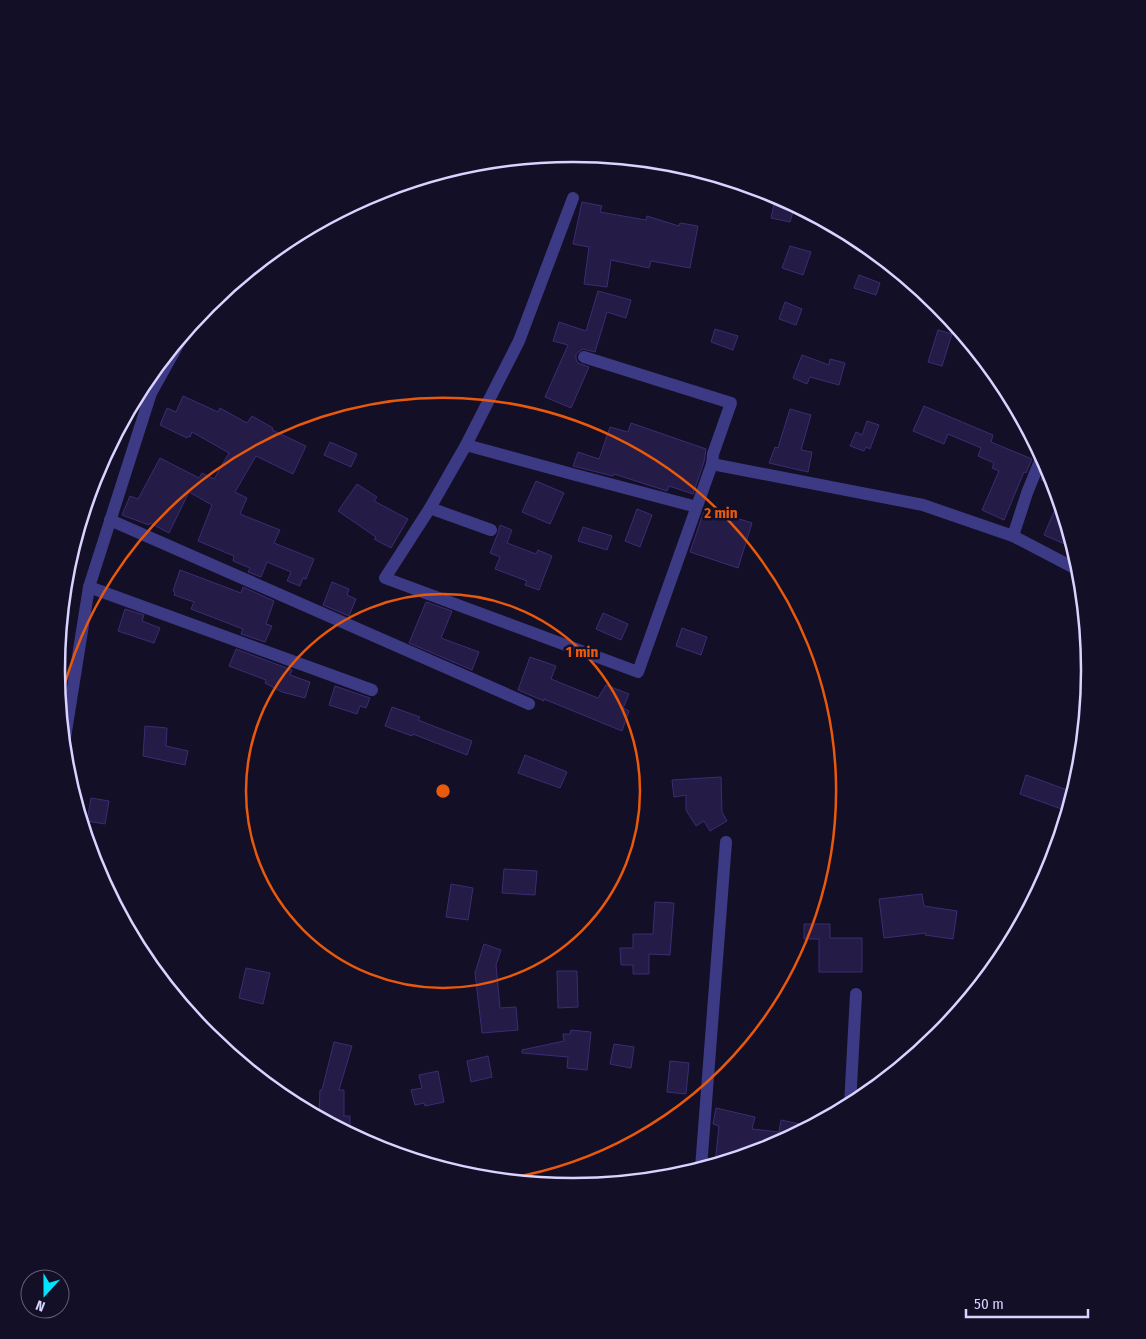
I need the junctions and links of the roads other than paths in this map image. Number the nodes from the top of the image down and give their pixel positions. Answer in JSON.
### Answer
{"nodes":[{"id":1,"x":573,"y":198,"type":"dead end"},
{"id":2,"x":584,"y":357,"type":"dead end"},
{"id":3,"x":168,"y":362,"type":"edge"},
{"id":4,"x":466,"y":445,"type":"junction"},
{"id":5,"x":712,"y":464,"type":"junction"},
{"id":6,"x":1038,"y":466,"type":"edge"},
{"id":7,"x":697,"y":507,"type":"junction"},
{"id":8,"x":430,"y":508,"type":"junction"},
{"id":9,"x":110,"y":520,"type":"junction"},
{"id":10,"x":491,"y":530,"type":"dead end"},
{"id":11,"x":1013,"y":536,"type":"junction"},
{"id":12,"x":1070,"y":566,"type":"edge"},
{"id":13,"x":89,"y":587,"type":"junction"},
{"id":14,"x":372,"y":690,"type":"dead end"},
{"id":15,"x":529,"y":704,"type":"dead end"},
{"id":16,"x":68,"y":721,"type":"edge"},
{"id":17,"x":726,"y":842,"type":"dead end"},
{"id":18,"x":856,"y":994,"type":"dead end"},
{"id":19,"x":851,"y":1095,"type":"edge"},
{"id":20,"x":702,"y":1161,"type":"edge"}],
"edges":[{"from":1,"to":4,"type":"street"},
{"from":2,"to":5,"type":"street"},
{"from":3,"to":9,"type":"street"},
{"from":4,"to":7,"type":"street"},
{"from":4,"to":8,"type":"street"},
{"from":5,"to":7,"type":"street"},
{"from":5,"to":11,"type":"street"},
{"from":6,"to":11,"type":"street"},
{"from":7,"to":8,"type":"street"},
{"from":8,"to":10,"type":"street"},
{"from":9,"to":13,"type":"street"},
{"from":9,"to":15,"type":"street"},
{"from":11,"to":12,"type":"street"},
{"from":13,"to":14,"type":"street"},
{"from":13,"to":16,"type":"street"},
{"from":17,"to":20,"type":"street"},
{"from":18,"to":19,"type":"street"}]}
